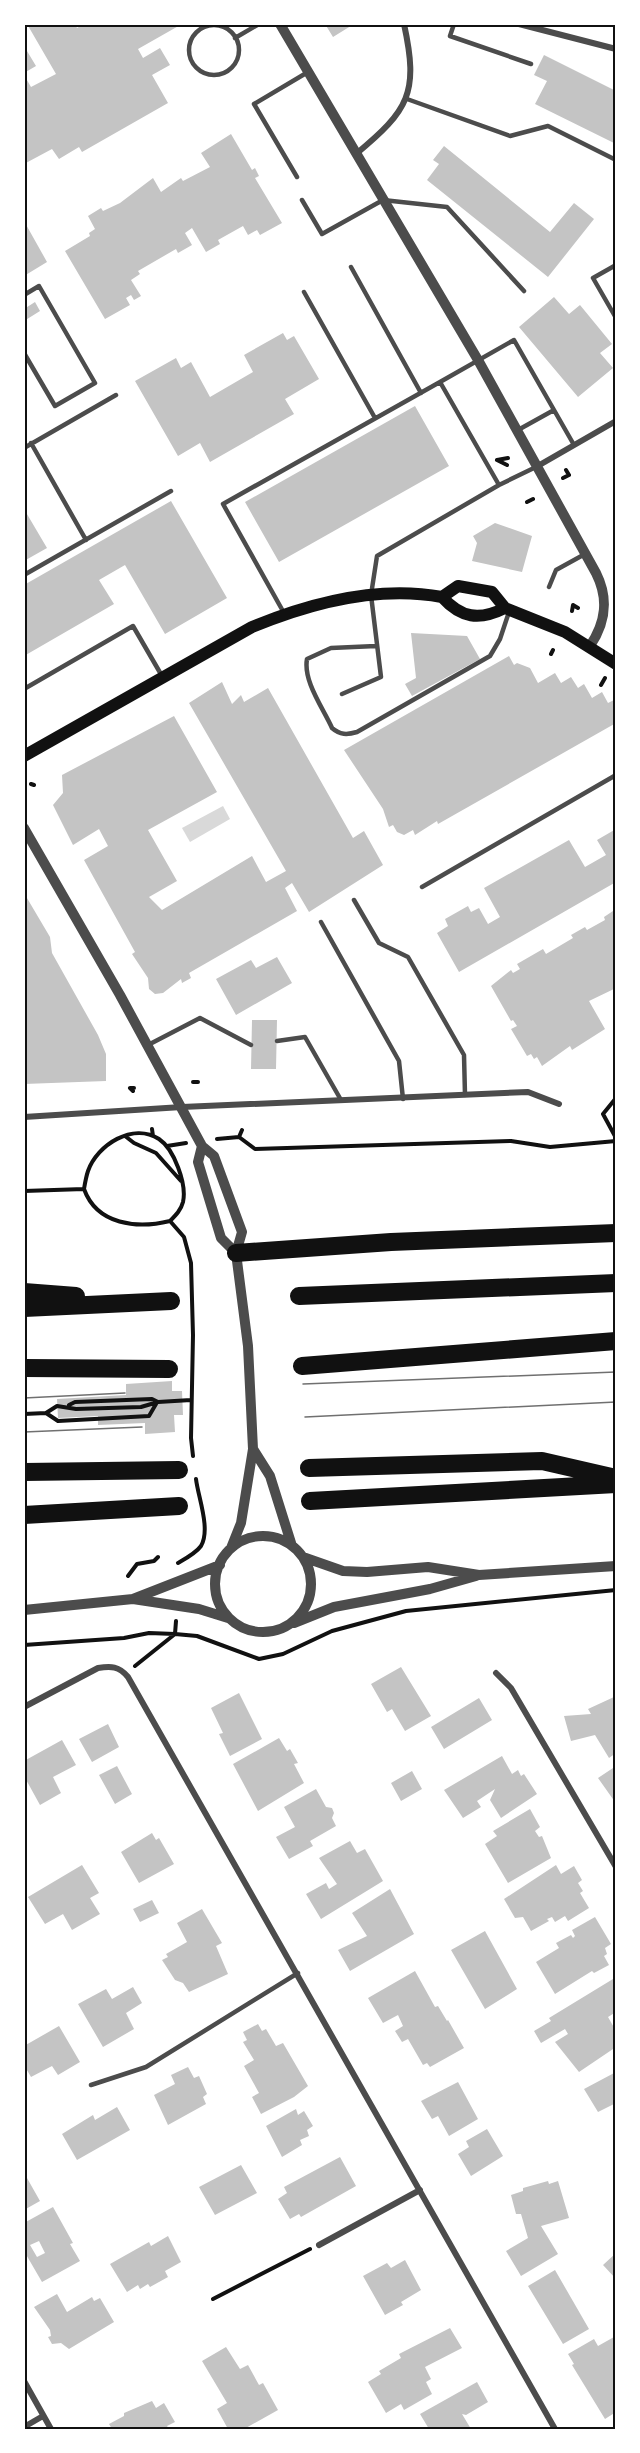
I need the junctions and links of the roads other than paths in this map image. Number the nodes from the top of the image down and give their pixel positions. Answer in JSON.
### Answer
{"nodes":[{"id":1,"x":259,"y":24,"type":"edge"},
{"id":2,"x":280,"y":24,"type":"edge"},
{"id":3,"x":404,"y":24,"type":"edge"},
{"id":4,"x":454,"y":24,"type":"edge"},
{"id":5,"x":519,"y":24,"type":"edge"},
{"id":6,"x":236,"y":38,"type":"junction"},
{"id":7,"x":616,"y":49,"type":"edge"},
{"id":8,"x":531,"y":64,"type":"dead end"},
{"id":9,"x":308,"y":72,"type":"junction"},
{"id":10,"x":407,"y":99,"type":"junction"},
{"id":11,"x":356,"y":154,"type":"junction"},
{"id":12,"x":616,"y":160,"type":"edge"},
{"id":13,"x":297,"y":177,"type":"dead end"},
{"id":14,"x":302,"y":200,"type":"dead end"},
{"id":15,"x":383,"y":200,"type":"junction"},
{"id":16,"x":616,"y":265,"type":"edge"},
{"id":17,"x":351,"y":267,"type":"dead end"},
{"id":18,"x":524,"y":291,"type":"dead end"},
{"id":19,"x":304,"y":292,"type":"dead end"},
{"id":20,"x":24,"y":295,"type":"edge"},
{"id":21,"x":616,"y":318,"type":"edge"},
{"id":22,"x":24,"y":353,"type":"edge"},
{"id":23,"x":478,"y":360,"type":"junction"},
{"id":24,"x":440,"y":382,"type":"junction"},
{"id":25,"x":421,"y":393,"type":"junction"},
{"id":26,"x":116,"y":395,"type":"dead end"},
{"id":27,"x":554,"y":410,"type":"junction"},
{"id":28,"x":375,"y":418,"type":"junction"},
{"id":29,"x":616,"y":421,"type":"edge"},
{"id":30,"x":518,"y":430,"type":"junction"},
{"id":31,"x":31,"y":443,"type":"junction"},
{"id":32,"x":574,"y":445,"type":"junction"},
{"id":33,"x":24,"y":448,"type":"edge"},
{"id":34,"x":536,"y":467,"type":"junction"},
{"id":35,"x":499,"y":485,"type":"junction"},
{"id":36,"x":171,"y":492,"type":"dead end"},
{"id":37,"x":86,"y":540,"type":"junction"},
{"id":38,"x":585,"y":554,"type":"junction"},
{"id":39,"x":24,"y":575,"type":"edge"},
{"id":40,"x":549,"y":587,"type":"dead end"},
{"id":41,"x":371,"y":595,"type":"junction"},
{"id":42,"x":442,"y":597,"type":"junction"},
{"id":43,"x":507,"y":609,"type":"junction"},
{"id":44,"x":284,"y":613,"type":"junction"},
{"id":45,"x":376,"y":646,"type":"junction"},
{"id":46,"x":591,"y":646,"type":"junction"},
{"id":47,"x":616,"y":664,"type":"edge"},
{"id":48,"x":162,"y":677,"type":"junction"},
{"id":49,"x":24,"y":689,"type":"edge"},
{"id":50,"x":342,"y":694,"type":"dead end"},
{"id":51,"x":24,"y":756,"type":"edge"},
{"id":52,"x":616,"y":775,"type":"edge"},
{"id":53,"x":24,"y":828,"type":"edge"},
{"id":54,"x":422,"y":888,"type":"dead end"},
{"id":55,"x":354,"y":900,"type":"dead end"},
{"id":56,"x":321,"y":922,"type":"dead end"},
{"id":57,"x":277,"y":1041,"type":"dead end"},
{"id":58,"x":148,"y":1045,"type":"junction"},
{"id":59,"x":251,"y":1045,"type":"dead end"},
{"id":60,"x":465,"y":1095,"type":"junction"},
{"id":61,"x":403,"y":1099,"type":"junction"},
{"id":62,"x":341,"y":1100,"type":"junction"},
{"id":63,"x":559,"y":1104,"type":"dead end"},
{"id":64,"x":182,"y":1107,"type":"junction"},
{"id":65,"x":24,"y":1117,"type":"edge"},
{"id":66,"x":202,"y":1146,"type":"junction"},
{"id":67,"x":616,"y":1233,"type":"edge"},
{"id":68,"x":236,"y":1253,"type":"junction"},
{"id":69,"x":616,"y":1282,"type":"edge"},
{"id":70,"x":24,"y":1292,"type":"edge"},
{"id":71,"x":299,"y":1296,"type":"dead end"},
{"id":72,"x":24,"y":1308,"type":"edge"},
{"id":73,"x":616,"y":1341,"type":"edge"},
{"id":74,"x":302,"y":1366,"type":"dead end"},
{"id":75,"x":24,"y":1368,"type":"edge"},
{"id":76,"x":169,"y":1369,"type":"dead end"},
{"id":77,"x":253,"y":1449,"type":"junction"},
{"id":78,"x":189,"y":1466,"type":"road end"},
{"id":79,"x":309,"y":1468,"type":"dead end"},
{"id":80,"x":24,"y":1472,"type":"edge"},
{"id":81,"x":616,"y":1478,"type":"edge"},
{"id":82,"x":616,"y":1484,"type":"edge"},
{"id":83,"x":310,"y":1501,"type":"dead end"},
{"id":84,"x":178,"y":1506,"type":"dead end"},
{"id":85,"x":24,"y":1515,"type":"edge"},
{"id":86,"x":292,"y":1546,"type":"junction"},
{"id":87,"x":231,"y":1548,"type":"junction"},
{"id":88,"x":303,"y":1557,"type":"junction"},
{"id":89,"x":220,"y":1565,"type":"junction"},
{"id":90,"x":616,"y":1566,"type":"edge"},
{"id":91,"x":479,"y":1575,"type":"junction"},
{"id":92,"x":133,"y":1599,"type":"junction"},
{"id":93,"x":24,"y":1610,"type":"edge"},
{"id":94,"x":228,"y":1618,"type":"junction"},
{"id":95,"x":286,"y":1627,"type":"junction"},
{"id":96,"x":496,"y":1673,"type":"dead end"},
{"id":97,"x":24,"y":1707,"type":"edge"},
{"id":98,"x":616,"y":1867,"type":"edge"},
{"id":99,"x":298,"y":1973,"type":"junction"},
{"id":100,"x":91,"y":2085,"type":"dead end"},
{"id":101,"x":420,"y":2190,"type":"junction"},
{"id":102,"x":319,"y":2245,"type":"road end"},
{"id":103,"x":24,"y":2381,"type":"edge"},
{"id":104,"x":43,"y":2416,"type":"junction"},
{"id":105,"x":24,"y":2427,"type":"edge"},
{"id":106,"x":51,"y":2429,"type":"edge"},
{"id":107,"x":555,"y":2429,"type":"edge"}],
"edges":[{"from":1,"to":6,"type":"lane"},
{"from":2,"to":9,"type":"street"},
{"from":3,"to":10,"type":"street"},
{"from":4,"to":8,"type":"lane"},
{"from":5,"to":7,"type":"street"},
{"from":6,"to":6,"type":"lane"},
{"from":9,"to":11,"type":"street"},
{"from":9,"to":13,"type":"lane"},
{"from":10,"to":11,"type":"street"},
{"from":10,"to":12,"type":"lane"},
{"from":11,"to":15,"type":"street"},
{"from":14,"to":15,"type":"lane"},
{"from":15,"to":18,"type":"lane"},
{"from":15,"to":23,"type":"street"},
{"from":16,"to":21,"type":"lane"},
{"from":17,"to":25,"type":"lane"},
{"from":19,"to":28,"type":"lane"},
{"from":20,"to":22,"type":"lane"},
{"from":23,"to":24,"type":"lane"},
{"from":23,"to":27,"type":"lane"},
{"from":23,"to":30,"type":"street"},
{"from":24,"to":25,"type":"lane"},
{"from":24,"to":35,"type":"lane"},
{"from":25,"to":28,"type":"lane"},
{"from":26,"to":31,"type":"lane"},
{"from":27,"to":30,"type":"lane"},
{"from":27,"to":32,"type":"lane"},
{"from":28,"to":44,"type":"lane"},
{"from":29,"to":32,"type":"street"},
{"from":30,"to":34,"type":"street"},
{"from":31,"to":33,"type":"lane"},
{"from":31,"to":37,"type":"lane"},
{"from":32,"to":34,"type":"street"},
{"from":34,"to":35,"type":"lane"},
{"from":34,"to":38,"type":"street"},
{"from":35,"to":41,"type":"lane"},
{"from":36,"to":37,"type":"lane"},
{"from":37,"to":39,"type":"lane"},
{"from":38,"to":40,"type":"lane"},
{"from":38,"to":46,"type":"street"},
{"from":41,"to":42,"type":"main road"},
{"from":41,"to":44,"type":"main road"},
{"from":41,"to":45,"type":"lane"},
{"from":42,"to":43,"type":"main road"},
{"from":42,"to":43,"type":"main road"},
{"from":43,"to":45,"type":"lane"},
{"from":43,"to":46,"type":"main road"},
{"from":44,"to":48,"type":"main road"},
{"from":45,"to":50,"type":"lane"},
{"from":46,"to":47,"type":"main road"},
{"from":48,"to":49,"type":"lane"},
{"from":48,"to":51,"type":"main road"},
{"from":52,"to":54,"type":"lane"},
{"from":53,"to":58,"type":"street"},
{"from":55,"to":60,"type":"lane"},
{"from":56,"to":61,"type":"lane"},
{"from":57,"to":62,"type":"lane"},
{"from":58,"to":59,"type":"lane"},
{"from":58,"to":64,"type":"street"},
{"from":60,"to":61,"type":"street"},
{"from":60,"to":63,"type":"street"},
{"from":61,"to":62,"type":"street"},
{"from":62,"to":64,"type":"street"},
{"from":64,"to":65,"type":"street"},
{"from":64,"to":66,"type":"street"},
{"from":66,"to":68,"type":"street"},
{"from":66,"to":68,"type":"street"},
{"from":67,"to":68,"type":"highway"},
{"from":68,"to":77,"type":"street"},
{"from":69,"to":71,"type":"highway"},
{"from":70,"to":72,"type":"highway"},
{"from":73,"to":74,"type":"highway"},
{"from":75,"to":76,"type":"highway"},
{"from":77,"to":86,"type":"street"},
{"from":77,"to":87,"type":"street"},
{"from":78,"to":80,"type":"highway"},
{"from":79,"to":81,"type":"highway"},
{"from":82,"to":83,"type":"highway"},
{"from":84,"to":85,"type":"highway"},
{"from":86,"to":87,"type":"street"},
{"from":86,"to":88,"type":"street"},
{"from":87,"to":89,"type":"street"},
{"from":88,"to":91,"type":"street"},
{"from":88,"to":95,"type":"street"},
{"from":89,"to":92,"type":"street"},
{"from":89,"to":94,"type":"street"},
{"from":90,"to":91,"type":"street"},
{"from":91,"to":95,"type":"street"},
{"from":92,"to":93,"type":"street"},
{"from":92,"to":94,"type":"street"},
{"from":94,"to":95,"type":"street"},
{"from":96,"to":98,"type":"street"},
{"from":97,"to":99,"type":"street"},
{"from":99,"to":100,"type":"lane"},
{"from":99,"to":101,"type":"street"},
{"from":101,"to":102,"type":"street"},
{"from":101,"to":107,"type":"street"},
{"from":103,"to":104,"type":"street"},
{"from":104,"to":105,"type":"street"},
{"from":104,"to":106,"type":"street"}]}
